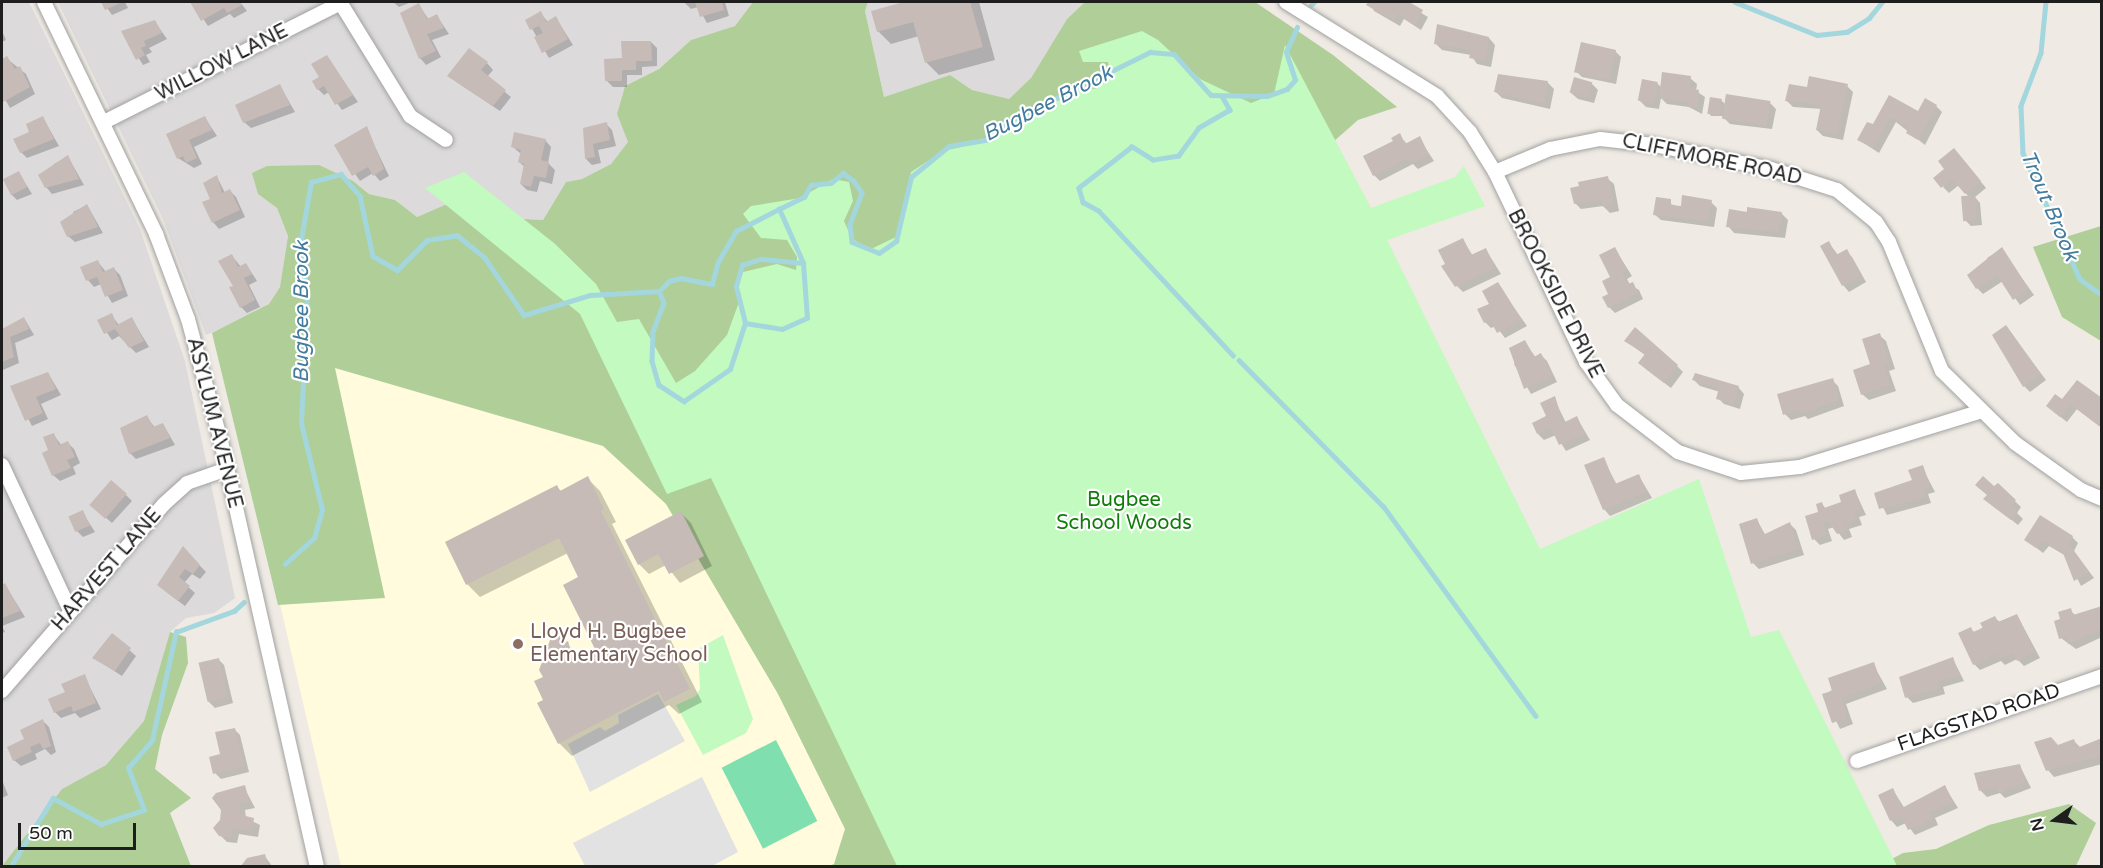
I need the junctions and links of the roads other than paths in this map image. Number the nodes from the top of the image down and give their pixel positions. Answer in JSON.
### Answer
{"nodes":[{"id":1,"x":44,"y":2,"type":"edge"},
{"id":2,"x":340,"y":2,"type":"edge"},
{"id":3,"x":1286,"y":2,"type":"edge"},
{"id":4,"x":104,"y":122,"type":"junction"},
{"id":5,"x":446,"y":140,"type":"dead end"},
{"id":6,"x":1495,"y":172,"type":"junction"},
{"id":7,"x":1979,"y":412,"type":"junction"},
{"id":8,"x":2,"y":465,"type":"edge"},
{"id":9,"x":227,"y":469,"type":"junction"},
{"id":10,"x":2102,"y":499,"type":"edge"},
{"id":11,"x":71,"y":612,"type":"junction"},
{"id":12,"x":2102,"y":676,"type":"edge"},
{"id":13,"x":2,"y":691,"type":"edge"},
{"id":14,"x":1857,"y":761,"type":"dead end"},
{"id":15,"x":317,"y":867,"type":"edge"}],
"edges":[{"from":1,"to":4,"type":"street","name":"ASYLUM AVENUE"},
{"from":2,"to":4,"type":"street","name":"WILLOW LANE"},
{"from":2,"to":5,"type":"street"},
{"from":3,"to":6,"type":"street","name":"BROOKSIDE DRIVE"},
{"from":4,"to":9,"type":"street","name":"ASYLUM AVENUE"},
{"from":6,"to":7,"type":"street","name":"CLIFFMORE ROAD"},
{"from":6,"to":7,"type":"street","name":"BROOKSIDE DRIVE"},
{"from":7,"to":10,"type":"street","name":"CLIFFMORE ROAD"},
{"from":8,"to":11,"type":"street"},
{"from":9,"to":11,"type":"street","name":"HARVEST LANE"},
{"from":9,"to":15,"type":"street","name":"ASYLUM AVENUE"},
{"from":11,"to":13,"type":"street","name":"HARVEST LANE"},
{"from":12,"to":14,"type":"street","name":"FLAGSTAD ROAD"}]}
